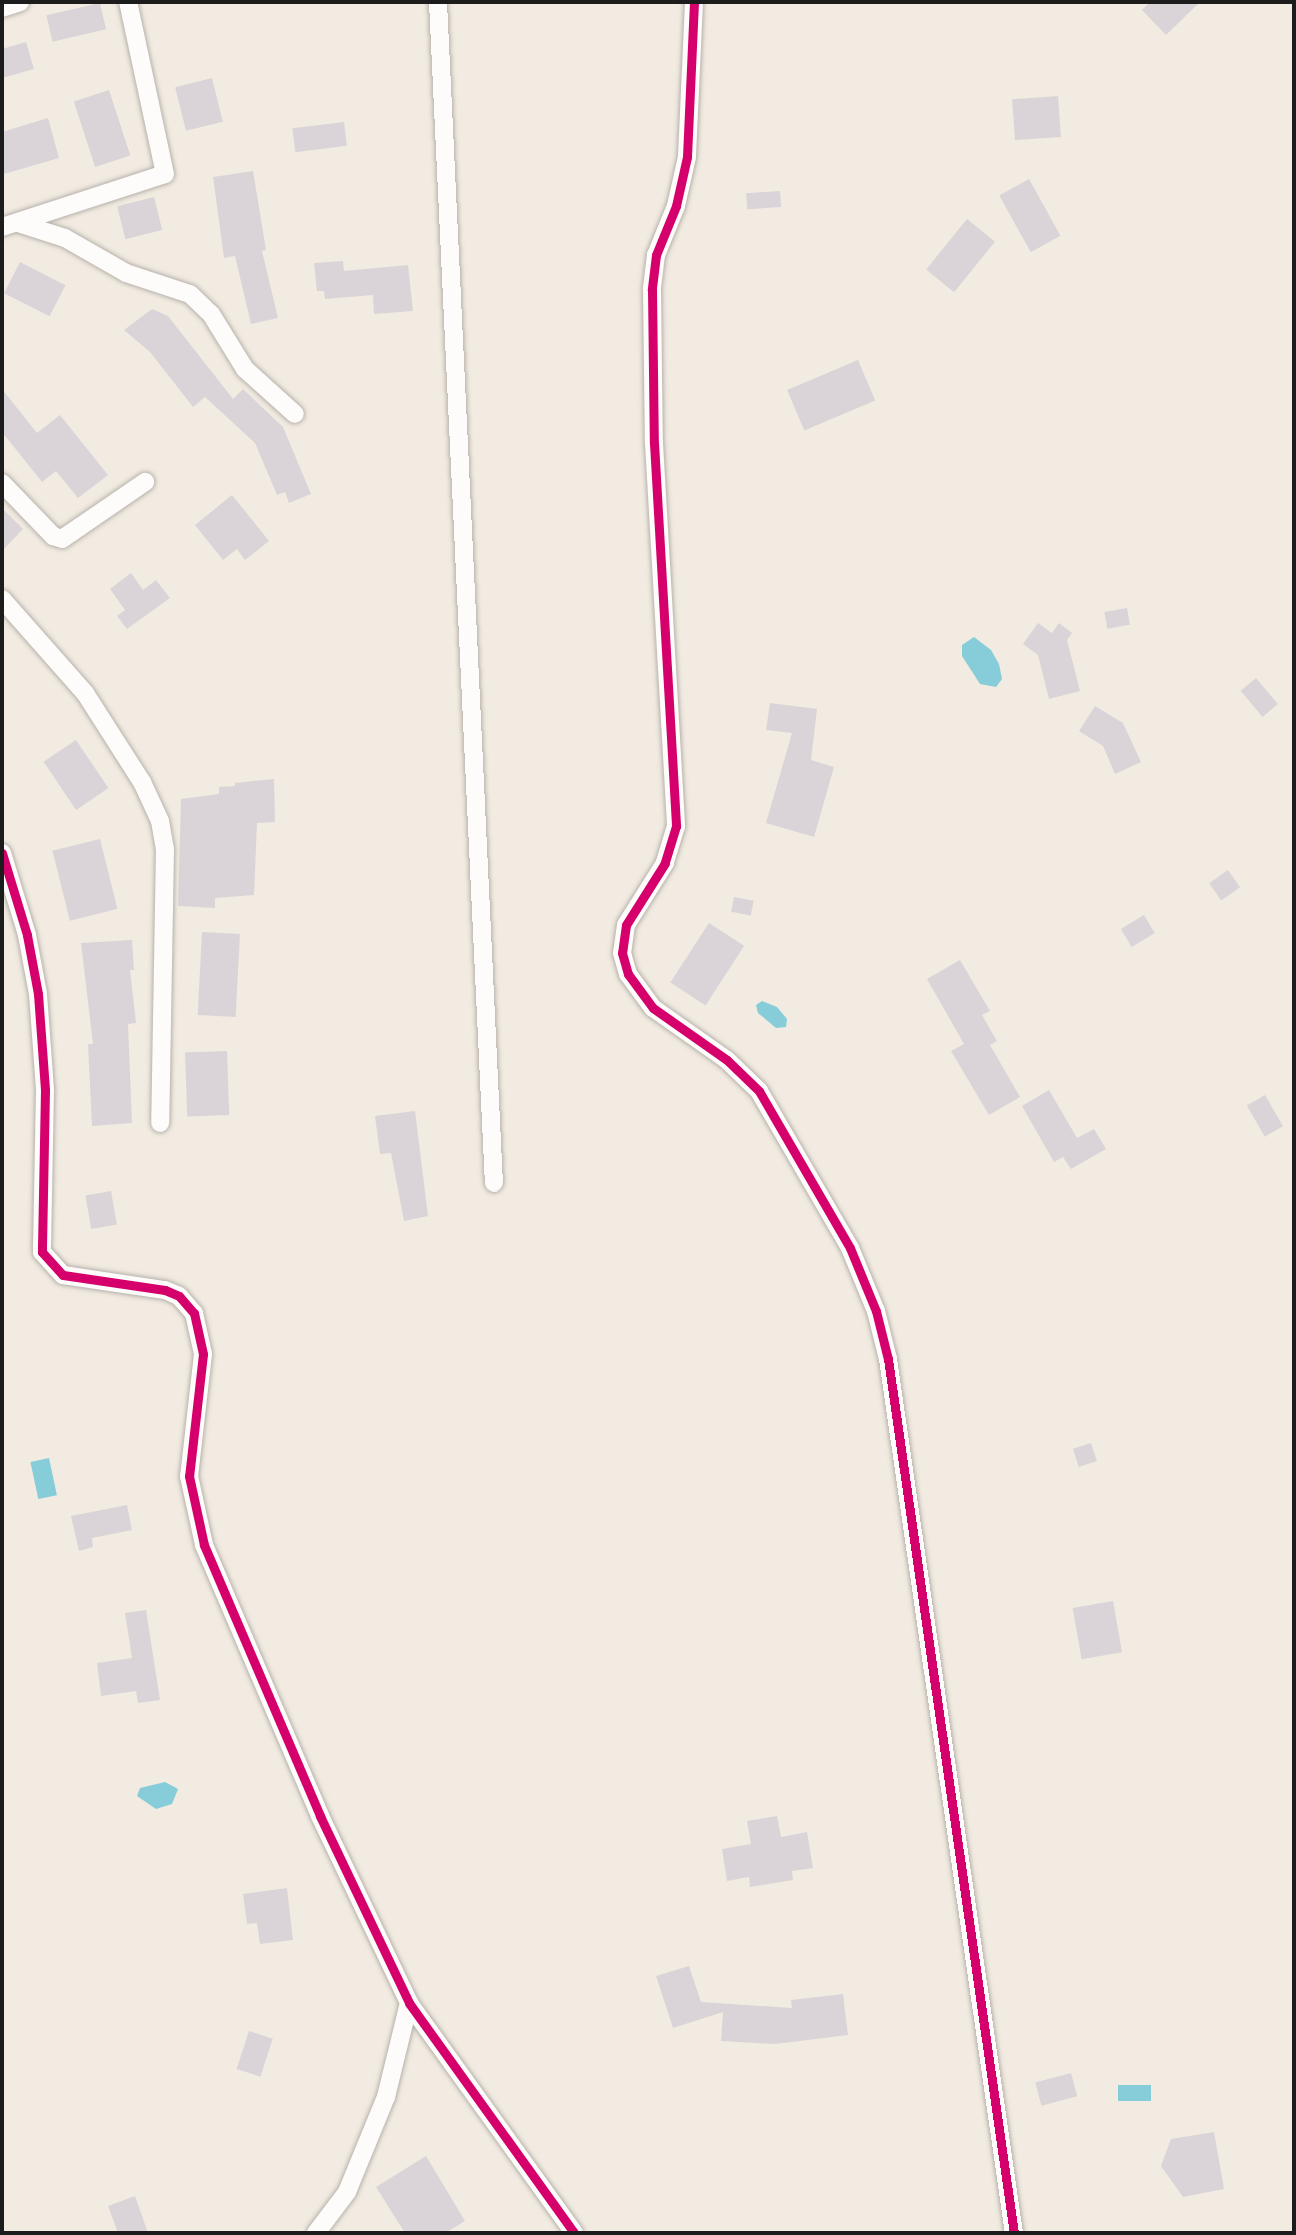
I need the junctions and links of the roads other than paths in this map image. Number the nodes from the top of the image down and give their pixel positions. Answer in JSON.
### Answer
{"nodes":[{"id":1,"x":20,"y":2,"type":"edge"},
{"id":2,"x":128,"y":2,"type":"edge"},
{"id":3,"x":438,"y":2,"type":"edge"},
{"id":4,"x":694,"y":2,"type":"edge"},
{"id":5,"x":2,"y":8,"type":"edge"},
{"id":6,"x":10,"y":225,"type":"edge"},
{"id":7,"x":295,"y":414,"type":"dead end"},
{"id":8,"x":145,"y":482,"type":"dead end"},
{"id":9,"x":2,"y":483,"type":"edge"},
{"id":10,"x":2,"y":599,"type":"edge"},
{"id":11,"x":2,"y":853,"type":"edge"},
{"id":12,"x":160,"y":1123,"type":"dead end"},
{"id":13,"x":494,"y":1184,"type":"dead end"},
{"id":14,"x":409,"y":2003,"type":"junction"},
{"id":15,"x":316,"y":2233,"type":"edge"},
{"id":16,"x":574,"y":2233,"type":"edge"},
{"id":17,"x":1014,"y":2233,"type":"edge"}],
"edges":[{"from":1,"to":5,"type":"street"},
{"from":2,"to":6,"type":"street"},
{"from":3,"to":13,"type":"street"},
{"from":4,"to":17,"type":"street"},
{"from":6,"to":7,"type":"street"},
{"from":8,"to":9,"type":"street"},
{"from":10,"to":12,"type":"street"},
{"from":11,"to":14,"type":"street"},
{"from":14,"to":15,"type":"street"},
{"from":14,"to":16,"type":"street"}]}
